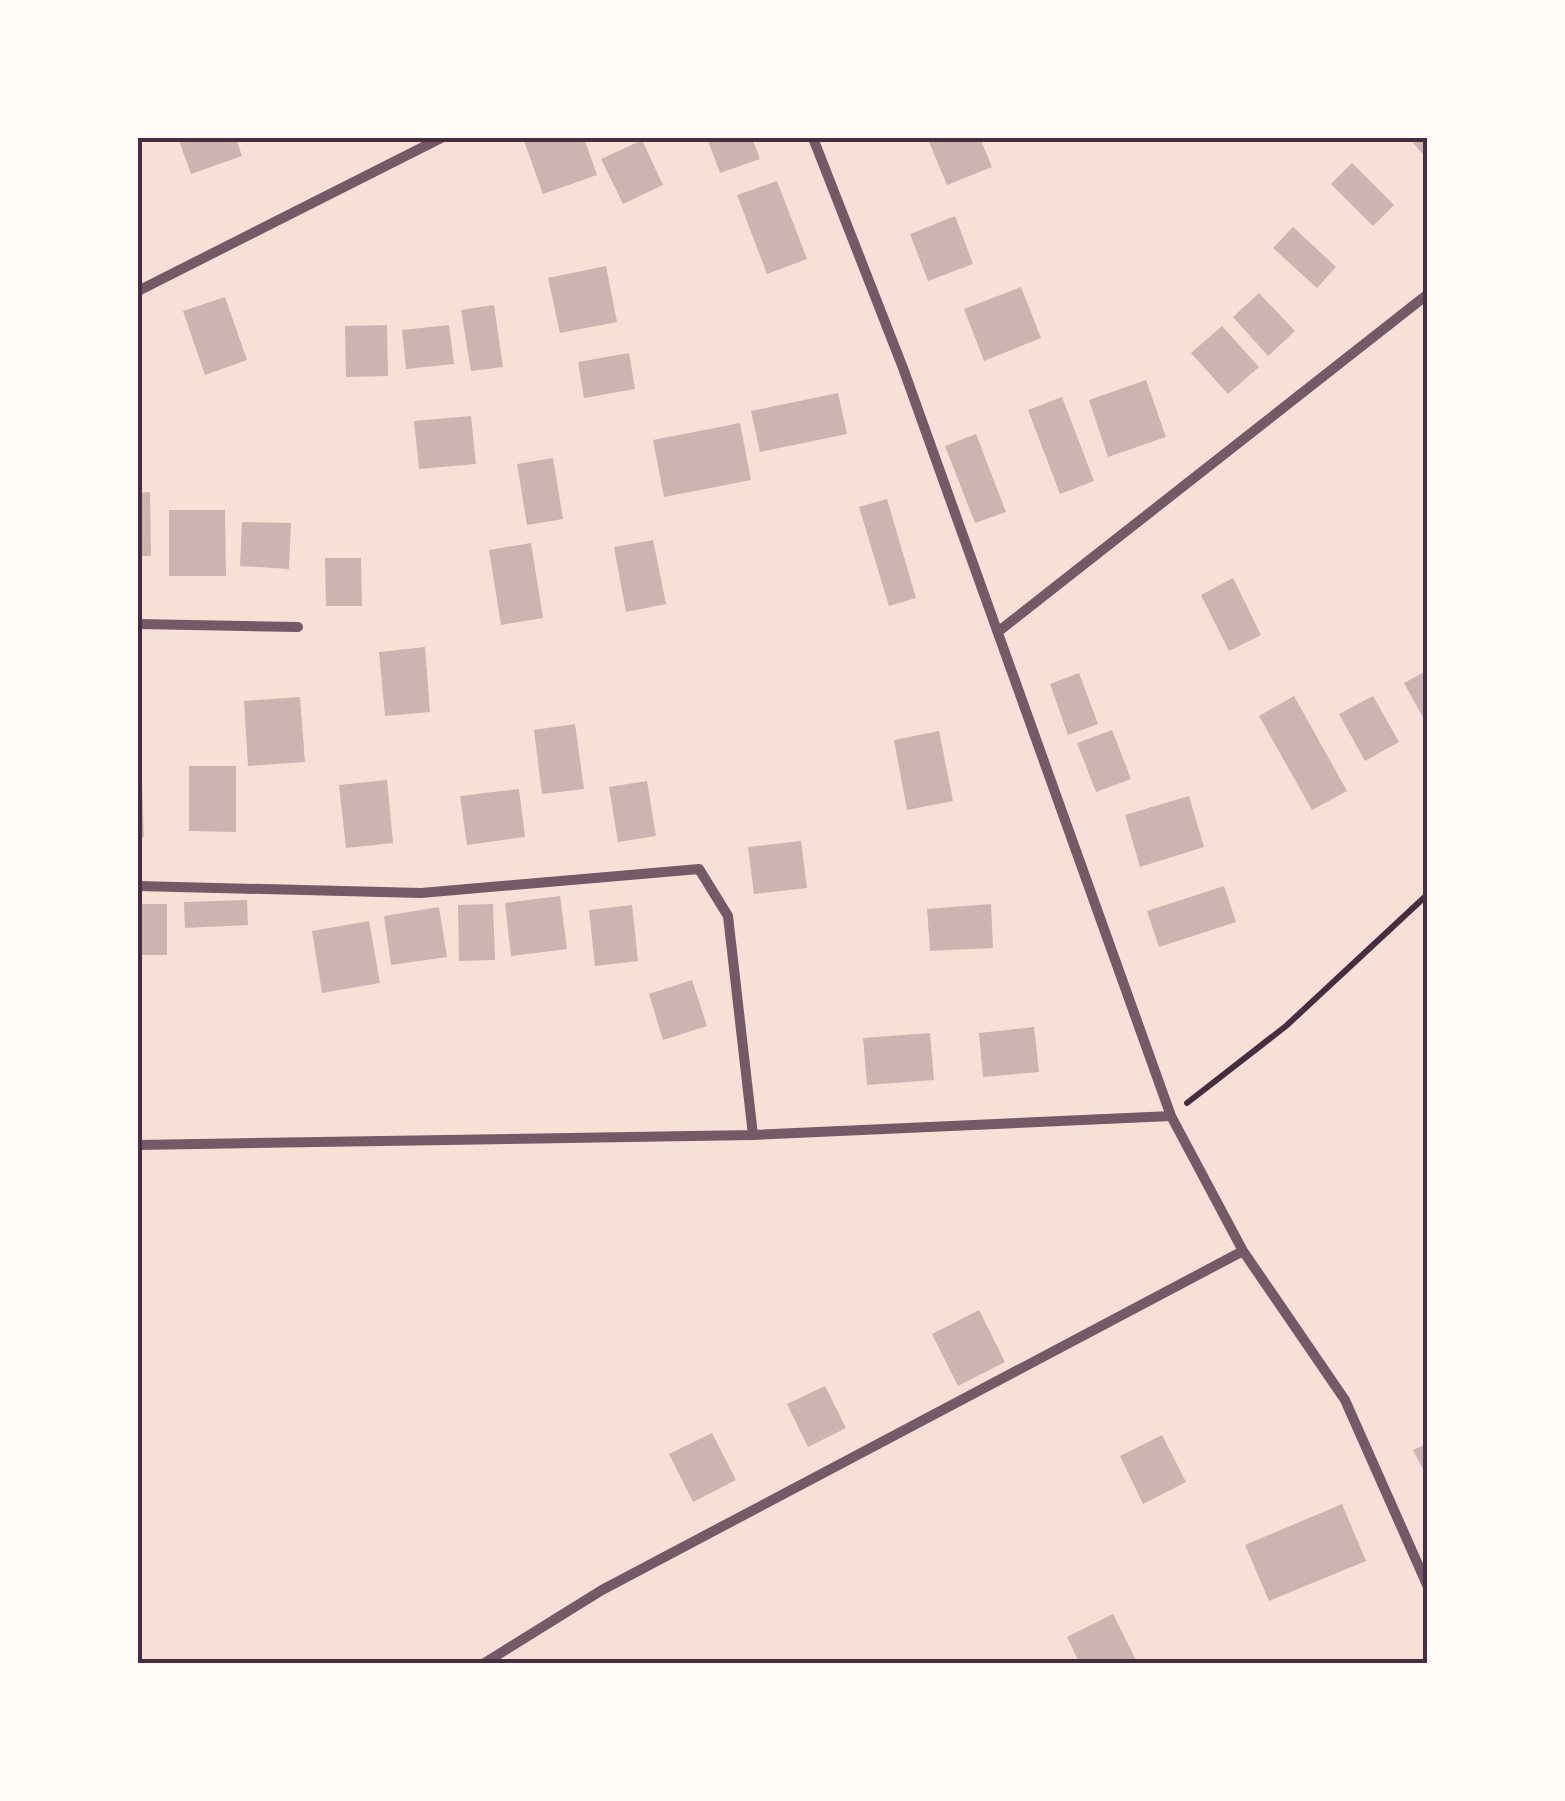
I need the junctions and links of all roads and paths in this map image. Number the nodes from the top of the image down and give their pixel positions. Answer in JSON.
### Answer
{"nodes":[{"id":1,"x":441,"y":138,"type":"edge"},
{"id":2,"x":813,"y":138,"type":"edge"},
{"id":3,"x":138,"y":291,"type":"edge"},
{"id":4,"x":1428,"y":294,"type":"edge"},
{"id":5,"x":138,"y":624,"type":"edge"},
{"id":6,"x":298,"y":626,"type":"dead end"},
{"id":7,"x":998,"y":631,"type":"junction"},
{"id":8,"x":138,"y":886,"type":"edge"},
{"id":9,"x":1428,"y":894,"type":"edge"},
{"id":10,"x":1171,"y":1116,"type":"junction"},
{"id":11,"x":753,"y":1135,"type":"junction"},
{"id":12,"x":138,"y":1144,"type":"edge"},
{"id":13,"x":1242,"y":1250,"type":"junction"},
{"id":14,"x":1428,"y":1587,"type":"edge"},
{"id":15,"x":483,"y":1664,"type":"edge"}],
"edges":[{"from":1,"to":3,"type":"street"},
{"from":2,"to":7,"type":"street"},
{"from":4,"to":7,"type":"street"},
{"from":5,"to":6,"type":"street"},
{"from":7,"to":10,"type":"street"},
{"from":8,"to":11,"type":"street"},
{"from":9,"to":10,"type":"path"},
{"from":10,"to":11,"type":"street"},
{"from":10,"to":13,"type":"street"},
{"from":11,"to":12,"type":"street"},
{"from":13,"to":14,"type":"street"},
{"from":13,"to":15,"type":"street"}]}
